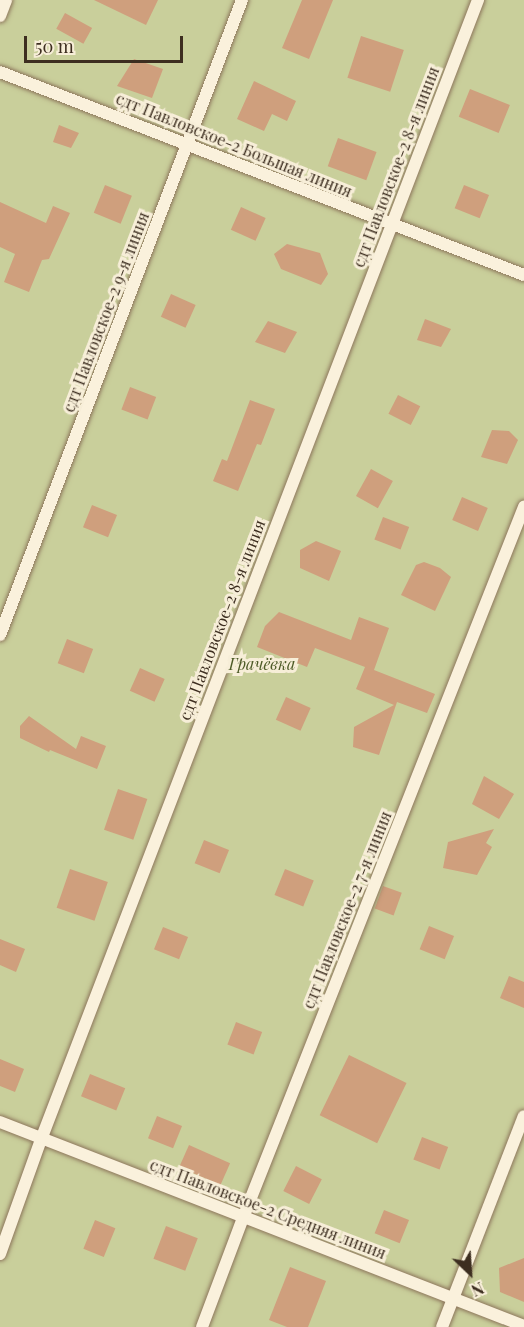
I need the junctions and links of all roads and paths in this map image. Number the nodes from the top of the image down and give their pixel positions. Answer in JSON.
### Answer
{"nodes":[{"id":1,"x":6,"y":0,"type":"edge"},
{"id":2,"x":242,"y":0,"type":"edge"},
{"id":3,"x":478,"y":0,"type":"edge"},
{"id":4,"x":0,"y":15,"type":"edge"},
{"id":5,"x":0,"y":72,"type":"edge"},
{"id":6,"x":188,"y":144,"type":"junction"},
{"id":7,"x":391,"y":225,"type":"junction"},
{"id":8,"x":524,"y":275,"type":"edge"},
{"id":9,"x":524,"y":507,"type":"edge"},
{"id":10,"x":0,"y":635,"type":"edge"},
{"id":11,"x":524,"y":1116,"type":"edge"},
{"id":12,"x":0,"y":1122,"type":"edge"},
{"id":13,"x":42,"y":1137,"type":"junction"},
{"id":14,"x":243,"y":1218,"type":"junction"},
{"id":15,"x":0,"y":1254,"type":"edge"},
{"id":16,"x":453,"y":1299,"type":"junction"},
{"id":17,"x":524,"y":1326,"type":"edge"},
{"id":18,"x":202,"y":1327,"type":"edge"},
{"id":19,"x":442,"y":1327,"type":"edge"}],
"edges":[{"from":1,"to":4,"type":"lane"},
{"from":2,"to":6,"type":"lane","name":"сдт Павловское-2 9-я линия"},
{"from":3,"to":7,"type":"lane","name":"сдт Павловское-2 8-я линия"},
{"from":5,"to":6,"type":"lane","name":"сдт Павловское-2 Большая линия"},
{"from":6,"to":7,"type":"lane","name":"сдт Павловское-2 Большая линия"},
{"from":6,"to":10,"type":"lane","name":"сдт Павловское-2 9-я линия"},
{"from":7,"to":8,"type":"lane","name":"сдт Павловское-2 Большая линия"},
{"from":7,"to":13,"type":"lane","name":"сдт Павловское-2 8-я линия"},
{"from":9,"to":14,"type":"lane","name":"сдт Павловское-2 7-я линия"},
{"from":11,"to":16,"type":"lane"},
{"from":12,"to":13,"type":"lane","name":"сдт Павловское-2 Средняя линия"},
{"from":13,"to":14,"type":"lane","name":"сдт Павловское-2 Средняя линия"},
{"from":13,"to":15,"type":"lane","name":"сдт Павловское-2 8-я линия"},
{"from":14,"to":16,"type":"lane","name":"сдт Павловское-2 Средняя линия"},
{"from":14,"to":18,"type":"lane","name":"сдт Павловское-2 7-я линия"},
{"from":16,"to":17,"type":"lane","name":"сдт Павловское-2 Средняя линия"},
{"from":16,"to":19,"type":"lane"}]}
